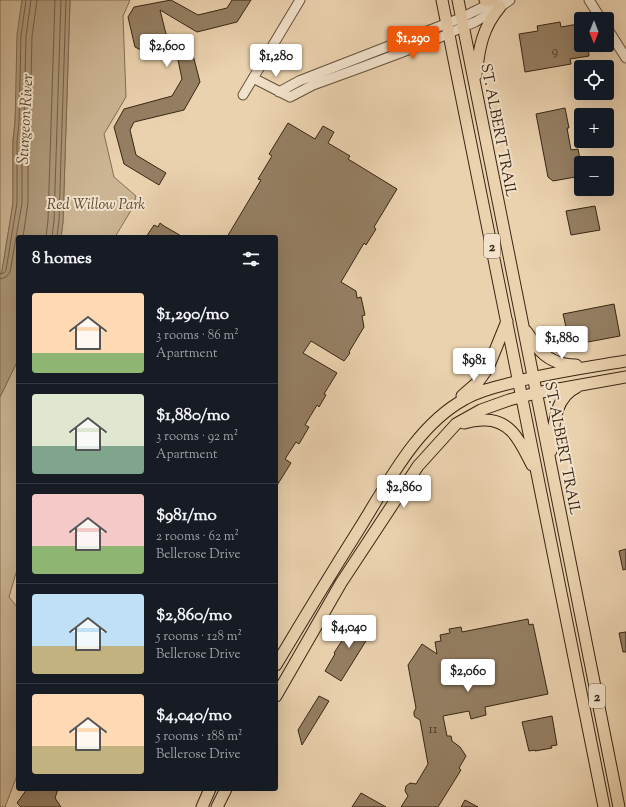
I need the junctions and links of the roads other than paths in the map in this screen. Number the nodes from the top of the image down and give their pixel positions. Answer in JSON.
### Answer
{"nodes":[{"id":1,"x":300,"y":0,"type":"edge"},
{"id":2,"x":442,"y":0,"type":"edge"},
{"id":3,"x":458,"y":0,"type":"edge"},
{"id":4,"x":485,"y":0,"type":"edge"},
{"id":5,"x":510,"y":0,"type":"edge"},
{"id":6,"x":589,"y":0,"type":"edge"},
{"id":7,"x":497,"y":2,"type":"edge"},
{"id":8,"x":597,"y":12,"type":"edge"},
{"id":9,"x":462,"y":23,"type":"junction"},
{"id":10,"x":448,"y":28,"type":"junction"},
{"id":11,"x":614,"y":39,"type":"edge"},
{"id":12,"x":360,"y":57,"type":"junction"},
{"id":13,"x":626,"y":58,"type":"edge"},
{"id":14,"x":368,"y":65,"type":"junction"},
{"id":15,"x":253,"y":78,"type":"junction"},
{"id":16,"x":475,"y":86,"type":"junction"},
{"id":17,"x":279,"y":92,"type":"junction"},
{"id":18,"x":243,"y":95,"type":"dead end"},
{"id":19,"x":507,"y":321,"type":"junction"},
{"id":20,"x":523,"y":328,"type":"junction"},
{"id":21,"x":626,"y":361,"type":"edge"},
{"id":22,"x":595,"y":366,"type":"junction"},
{"id":23,"x":533,"y":377,"type":"junction"},
{"id":24,"x":626,"y":377,"type":"edge"},
{"id":25,"x":519,"y":381,"type":"junction"},
{"id":26,"x":583,"y":385,"type":"junction"},
{"id":27,"x":536,"y":393,"type":"junction"},
{"id":28,"x":522,"y":397,"type":"junction"},
{"id":29,"x":442,"y":414,"type":"junction"},
{"id":30,"x":456,"y":424,"type":"junction"},
{"id":31,"x":550,"y":459,"type":"junction"},
{"id":32,"x":538,"y":476,"type":"junction"},
{"id":33,"x":278,"y":662,"type":"edge"},
{"id":34,"x":278,"y":693,"type":"edge"},
{"id":35,"x":209,"y":791,"type":"edge"},
{"id":36,"x":225,"y":791,"type":"edge"},
{"id":37,"x":204,"y":806,"type":"edge"},
{"id":38,"x":217,"y":807,"type":"edge"},
{"id":39,"x":604,"y":807,"type":"edge"},
{"id":40,"x":619,"y":807,"type":"edge"}],
"edges":[{"from":1,"to":15,"type":"street"},
{"from":2,"to":10,"type":"main road","name":"ST. ALBERT TRAIL","number":"2"},
{"from":3,"to":9,"type":"main road","name":"ST. ALBERT TRAIL","number":"2"},
{"from":4,"to":7,"type":"main road"},
{"from":5,"to":7,"type":"street"},
{"from":6,"to":8,"type":"street"},
{"from":7,"to":9,"type":"street"},
{"from":7,"to":16,"type":"main road"},
{"from":9,"to":10,"type":"street"},
{"from":9,"to":16,"type":"main road","name":"ST. ALBERT TRAIL","number":"2"},
{"from":10,"to":12,"type":"street"},
{"from":10,"to":14,"type":"street"},
{"from":10,"to":19,"type":"main road","name":"ST. ALBERT TRAIL","number":"2"},
{"from":11,"to":13,"type":"street"},
{"from":12,"to":14,"type":"street"},
{"from":12,"to":17,"type":"street"},
{"from":14,"to":17,"type":"street"},
{"from":15,"to":17,"type":"street"},
{"from":15,"to":18,"type":"street"},
{"from":16,"to":20,"type":"main road","name":"ST. ALBERT TRAIL","number":"2"},
{"from":19,"to":25,"type":"main road","name":"ST. ALBERT TRAIL","number":"2"},
{"from":19,"to":29,"type":"main road"},
{"from":20,"to":22,"type":"main road"},
{"from":20,"to":23,"type":"main road","name":"ST. ALBERT TRAIL","number":"2"},
{"from":21,"to":22,"type":"main road"},
{"from":22,"to":23,"type":"main road"},
{"from":23,"to":25,"type":"main road"},
{"from":23,"to":27,"type":"main road","name":"ST. ALBERT TRAIL","number":"2"},
{"from":24,"to":26,"type":"main road"},
{"from":25,"to":28,"type":"main road","name":"ST. ALBERT TRAIL","number":"2"},
{"from":25,"to":29,"type":"main road"},
{"from":26,"to":27,"type":"main road"},
{"from":26,"to":31,"type":"main road"},
{"from":27,"to":28,"type":"main road"},
{"from":27,"to":31,"type":"main road","name":"ST. ALBERT TRAIL","number":"2"},
{"from":28,"to":30,"type":"main road"},
{"from":28,"to":32,"type":"main road","name":"ST. ALBERT TRAIL","number":"2"},
{"from":29,"to":33,"type":"main road"},
{"from":30,"to":32,"type":"main road"},
{"from":30,"to":34,"type":"main road"},
{"from":31,"to":40,"type":"main road","name":"ST. ALBERT TRAIL","number":"2"},
{"from":32,"to":39,"type":"main road","name":"ST. ALBERT TRAIL","number":"2"},
{"from":35,"to":37,"type":"main road"},
{"from":36,"to":38,"type":"main road"}]}
